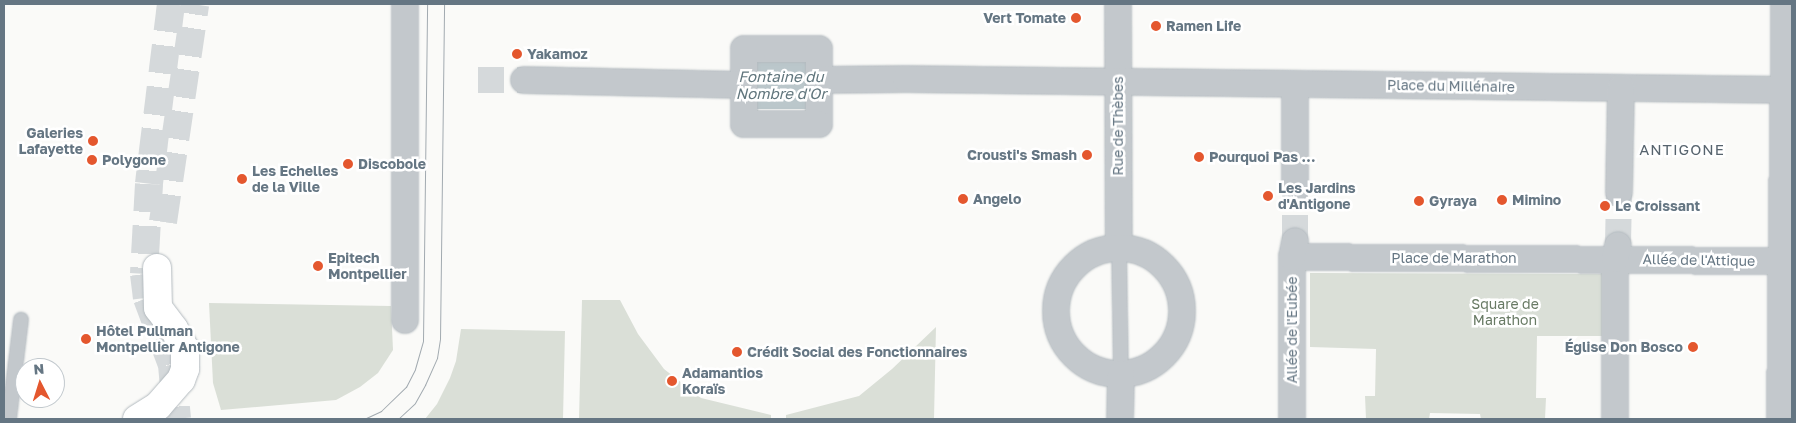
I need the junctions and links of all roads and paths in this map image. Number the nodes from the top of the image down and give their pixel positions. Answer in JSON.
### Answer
{"nodes":[{"id":1,"x":405,"y":4,"type":"edge"},
{"id":2,"x":1118,"y":4,"type":"edge"},
{"id":3,"x":1784,"y":4,"type":"edge"},
{"id":4,"x":524,"y":80,"type":"tunnel mouth"},
{"id":5,"x":820,"y":80,"type":"junction"},
{"id":6,"x":1118,"y":83,"type":"junction"},
{"id":7,"x":744,"y":85,"type":"junction"},
{"id":8,"x":1295,"y":85,"type":"junction"},
{"id":9,"x":1621,"y":88,"type":"junction"},
{"id":10,"x":1788,"y":90,"type":"edge"},
{"id":11,"x":1295,"y":188,"type":"tunnel mouth"},
{"id":12,"x":1619,"y":192,"type":"tunnel mouth"},
{"id":13,"x":1119,"y":247,"type":"junction"},
{"id":14,"x":1293,"y":249,"type":"joint"},
{"id":15,"x":1617,"y":252,"type":"junction"},
{"id":16,"x":1783,"y":261,"type":"junction"},
{"id":17,"x":156,"y":268,"type":"dead end"},
{"id":18,"x":20,"y":320,"type":"dead end"},
{"id":19,"x":405,"y":320,"type":"dead end"},
{"id":20,"x":1120,"y":374,"type":"junction"},
{"id":21,"x":9,"y":419,"type":"edge"},
{"id":22,"x":137,"y":419,"type":"edge"},
{"id":23,"x":1120,"y":419,"type":"edge"},
{"id":24,"x":1292,"y":419,"type":"edge"},
{"id":25,"x":1615,"y":419,"type":"edge"},
{"id":26,"x":1780,"y":419,"type":"edge"}],
"edges":[{"from":1,"to":19,"type":"street"},
{"from":2,"to":6,"type":"street","name":"Rue de Thèbes"},
{"from":3,"to":10,"type":"street"},
{"from":4,"to":7,"type":"street"},
{"from":5,"to":6,"type":"street","name":"Place du Millénaire"},
{"from":5,"to":7,"type":"street"},
{"from":5,"to":7,"type":"street"},
{"from":6,"to":8,"type":"street","name":"Place du Millénaire"},
{"from":6,"to":13,"type":"street","name":"Rue de Thèbes"},
{"from":8,"to":9,"type":"street","name":"Place du Millénaire"},
{"from":8,"to":11,"type":"street"},
{"from":9,"to":10,"type":"street","name":"Place du Millénaire"},
{"from":9,"to":12,"type":"street"},
{"from":10,"to":16,"type":"street"},
{"from":13,"to":20,"type":"lane","name":"Rue de Thèbes"},
{"from":13,"to":20,"type":"street"},
{"from":13,"to":20,"type":"street"},
{"from":14,"to":15,"type":"street","name":"Place de Marathon"},
{"from":14,"to":24,"type":"street","name":"Allée de l'Eubée"},
{"from":15,"to":16,"type":"street","name":"Allée de l'Attique"},
{"from":15,"to":25,"type":"street"},
{"from":16,"to":26,"type":"street"},
{"from":17,"to":22,"type":"street"},
{"from":18,"to":21,"type":"lane"},
{"from":20,"to":23,"type":"street","name":"Rue de Thèbes"}]}
